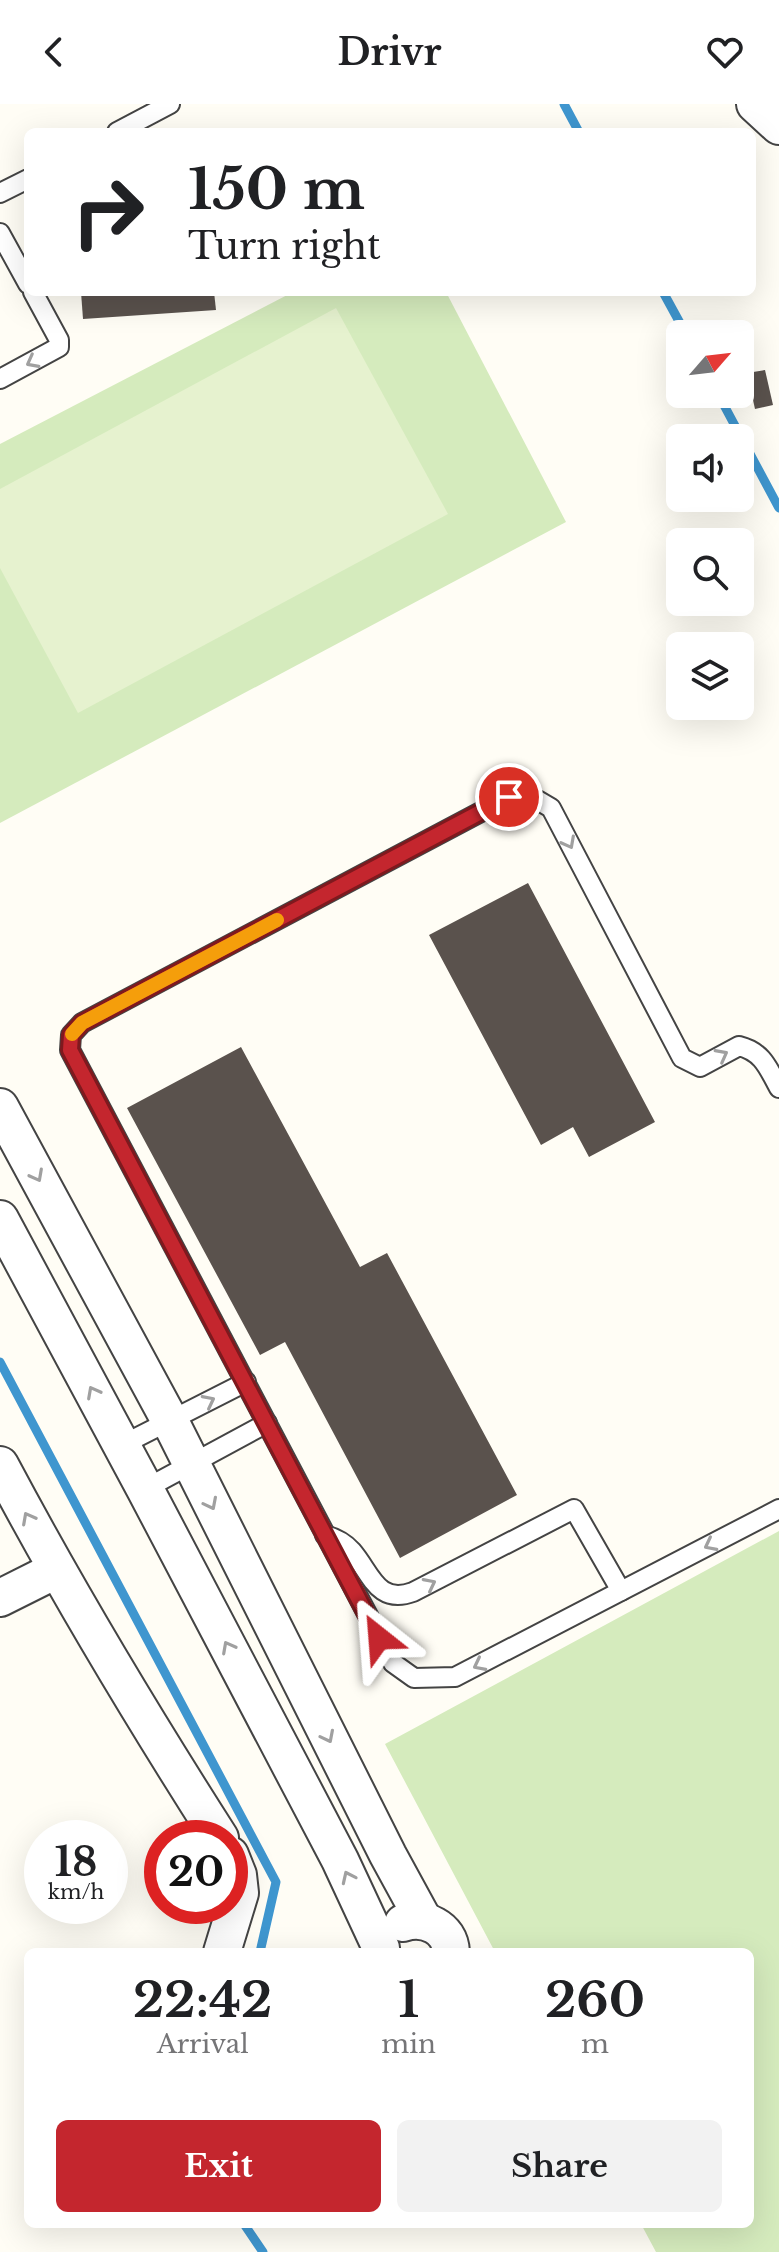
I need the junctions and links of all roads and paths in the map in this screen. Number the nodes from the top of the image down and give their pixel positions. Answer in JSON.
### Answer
{"nodes":[{"id":1,"x":170,"y":104,"type":"edge"},
{"id":2,"x":125,"y":128,"type":"edge"},
{"id":3,"x":24,"y":181,"type":"edge"},
{"id":4,"x":0,"y":193,"type":"edge"},
{"id":5,"x":0,"y":233,"type":"edge"},
{"id":6,"x":24,"y":277,"type":"edge"},
{"id":7,"x":35,"y":296,"type":"edge"},
{"id":8,"x":0,"y":379,"type":"edge"},
{"id":9,"x":779,"y":1088,"type":"edge"},
{"id":10,"x":0,"y":1107,"type":"edge"},
{"id":11,"x":0,"y":1219,"type":"edge"},
{"id":12,"x":246,"y":1382,"type":"junction"},
{"id":13,"x":170,"y":1421,"type":"junction"},
{"id":14,"x":267,"y":1423,"type":"junction"},
{"id":15,"x":122,"y":1445,"type":"junction"},
{"id":16,"x":191,"y":1464,"type":"junction"},
{"id":17,"x":0,"y":1465,"type":"edge"},
{"id":18,"x":145,"y":1489,"type":"junction"},
{"id":19,"x":779,"y":1509,"type":"edge"},
{"id":20,"x":325,"y":1535,"type":"junction"},
{"id":21,"x":56,"y":1570,"type":"junction"},
{"id":22,"x":621,"y":1591,"type":"junction"},
{"id":23,"x":0,"y":1598,"type":"edge"},
{"id":24,"x":209,"y":1820,"type":"edge"},
{"id":25,"x":424,"y":1921,"type":"junction"},
{"id":26,"x":231,"y":1924,"type":"edge"},
{"id":27,"x":223,"y":1948,"type":"edge"},
{"id":28,"x":380,"y":1948,"type":"edge"},
{"id":29,"x":382,"y":1948,"type":"edge"},
{"id":30,"x":451,"y":1948,"type":"edge"}],
"edges":[{"from":1,"to":2,"type":"lane"},
{"from":3,"to":4,"type":"lane"},
{"from":5,"to":6,"type":"lane"},
{"from":7,"to":8,"type":"lane","one_way":true},
{"from":12,"to":9,"type":"lane","one_way":true},
{"from":10,"to":13,"type":"street","one_way":true},
{"from":15,"to":11,"type":"street","one_way":true},
{"from":13,"to":12,"type":"lane","one_way":true},
{"from":12,"to":14,"type":"lane"},
{"from":13,"to":15,"type":"lane"},
{"from":13,"to":16,"type":"street"},
{"from":14,"to":16,"type":"lane"},
{"from":14,"to":20,"type":"lane"},
{"from":15,"to":18,"type":"street"},
{"from":16,"to":18,"type":"lane"},
{"from":16,"to":25,"type":"street","one_way":true},
{"from":21,"to":17,"type":"street","one_way":true},
{"from":28,"to":18,"type":"street","one_way":true},
{"from":19,"to":22,"type":"lane","one_way":true},
{"from":20,"to":22,"type":"lane","one_way":true},
{"from":22,"to":20,"type":"lane","one_way":true},
{"from":21,"to":23,"type":"street"},
{"from":21,"to":24,"type":"street"},
{"from":25,"to":29,"type":"street"},
{"from":25,"to":30,"type":"street"},
{"from":26,"to":27,"type":"street"}]}
